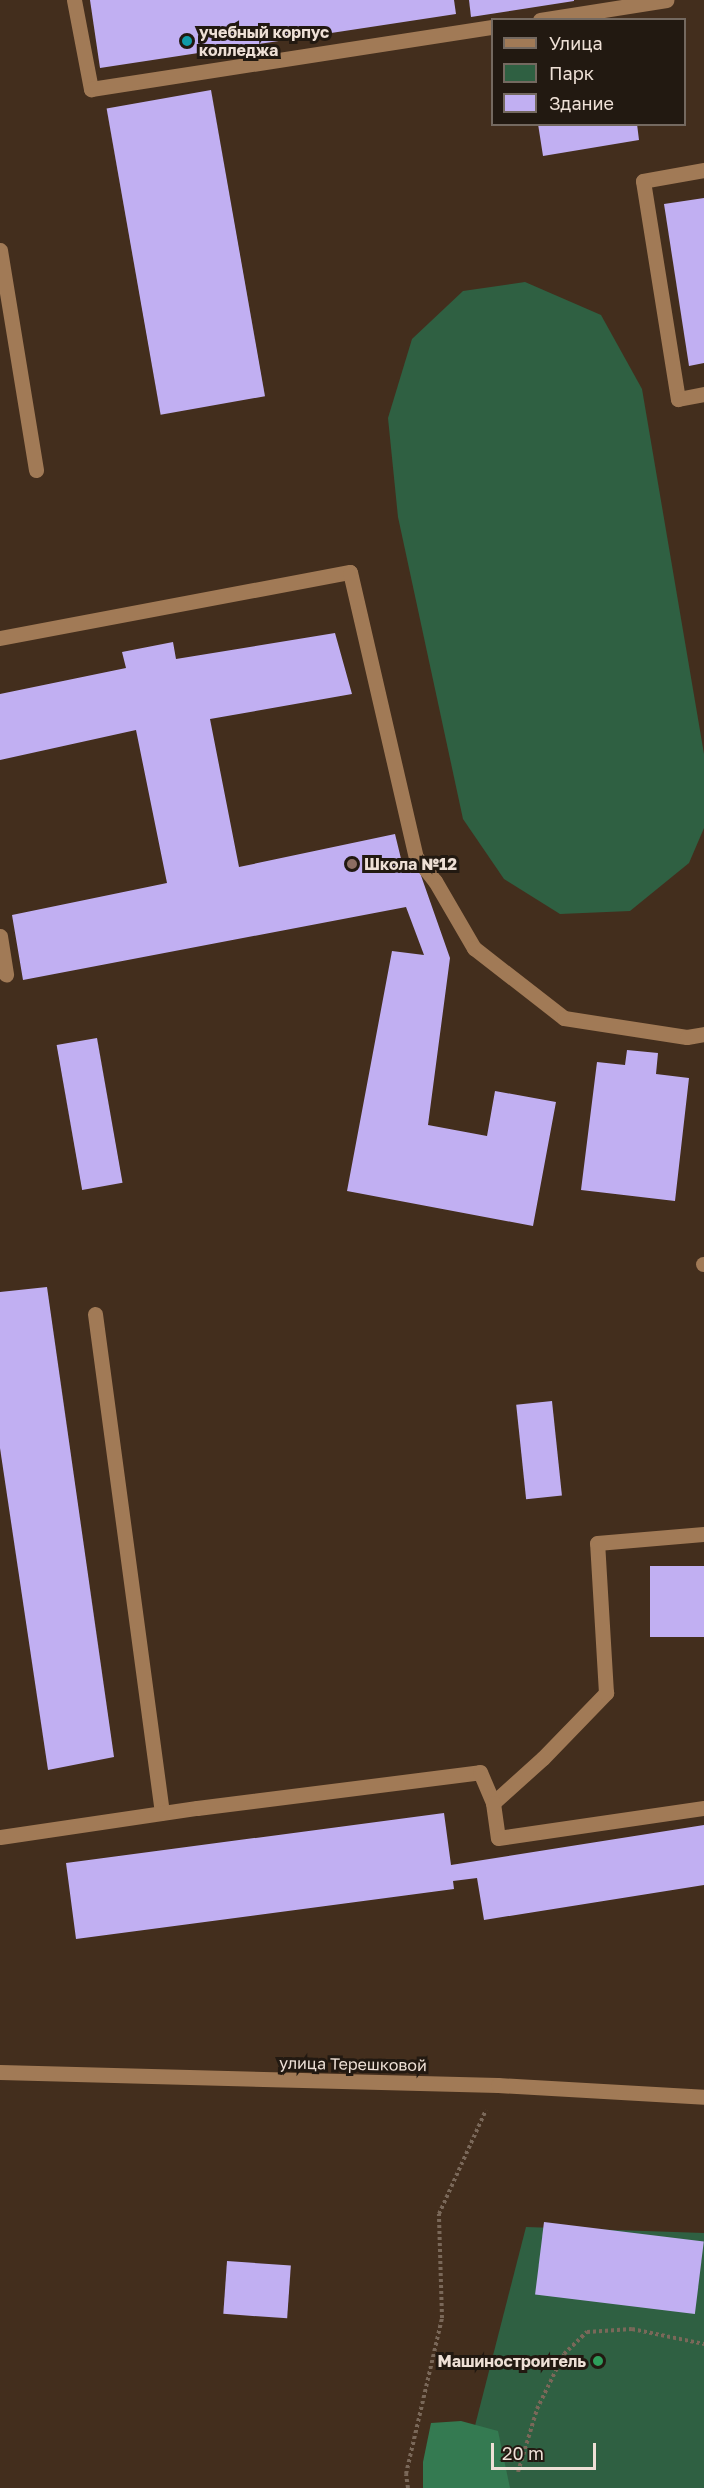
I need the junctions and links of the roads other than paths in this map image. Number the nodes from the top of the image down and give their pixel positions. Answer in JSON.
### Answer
{"nodes":[{"id":1,"x":74,"y":0,"type":"edge"},
{"id":2,"x":666,"y":0,"type":"edge"},
{"id":3,"x":553,"y":18,"type":"edge"},
{"id":4,"x":491,"y":27,"type":"edge"},
{"id":5,"x":704,"y":170,"type":"edge"},
{"id":6,"x":0,"y":250,"type":"edge"},
{"id":7,"x":704,"y":394,"type":"edge"},
{"id":8,"x":36,"y":470,"type":"dead end"},
{"id":9,"x":0,"y":638,"type":"edge"},
{"id":10,"x":0,"y":936,"type":"edge"},
{"id":11,"x":6,"y":975,"type":"dead end"},
{"id":12,"x":704,"y":1034,"type":"edge"},
{"id":13,"x":95,"y":1314,"type":"dead end"},
{"id":14,"x":704,"y":1534,"type":"edge"},
{"id":15,"x":493,"y":1803,"type":"junction"},
{"id":16,"x":704,"y":1808,"type":"edge"},
{"id":17,"x":162,"y":1813,"type":"junction"},
{"id":18,"x":0,"y":1838,"type":"edge"},
{"id":19,"x":0,"y":2072,"type":"edge"},
{"id":20,"x":704,"y":2097,"type":"edge"}],
"edges":[{"from":1,"to":4,"type":"street"},
{"from":2,"to":3,"type":"street"},
{"from":5,"to":7,"type":"street"},
{"from":6,"to":8,"type":"street"},
{"from":9,"to":12,"type":"street"},
{"from":10,"to":11,"type":"street"},
{"from":13,"to":17,"type":"street"},
{"from":14,"to":15,"type":"street"},
{"from":15,"to":16,"type":"street"},
{"from":15,"to":17,"type":"street"},
{"from":17,"to":18,"type":"street"},
{"from":19,"to":20,"type":"street","name":"улица Терешковой"}]}
